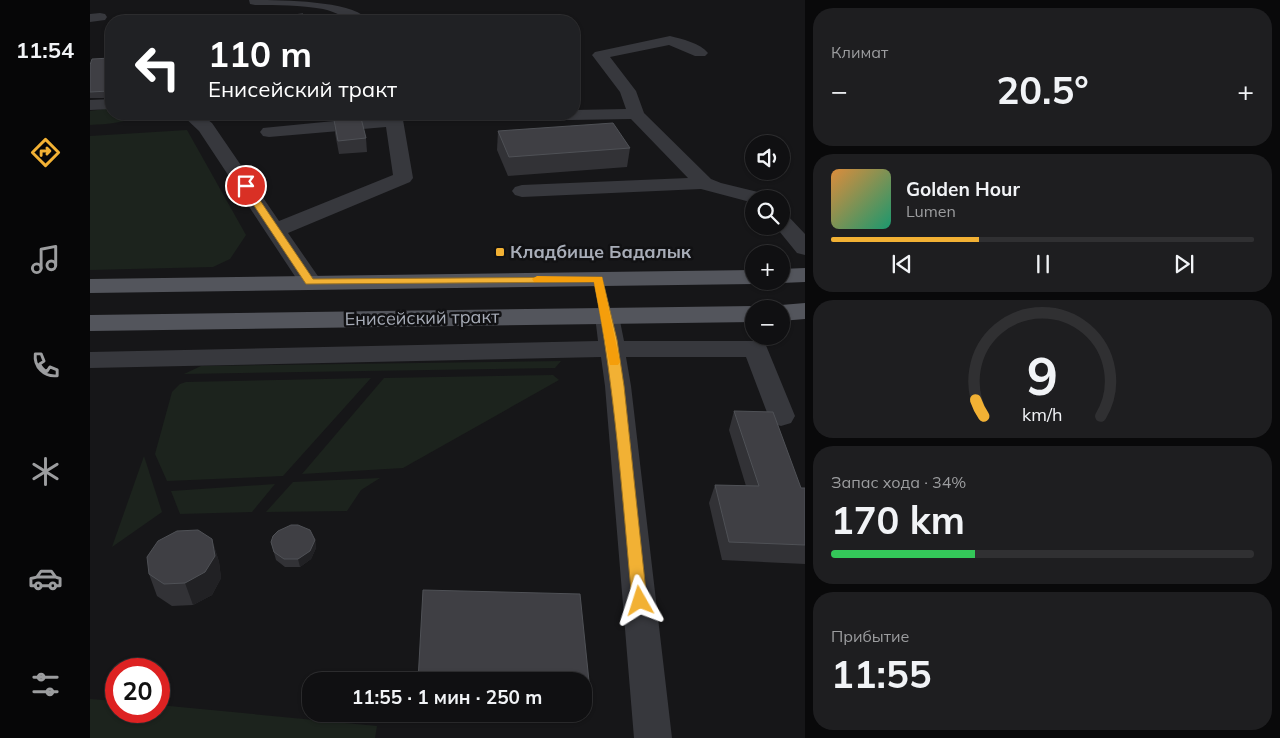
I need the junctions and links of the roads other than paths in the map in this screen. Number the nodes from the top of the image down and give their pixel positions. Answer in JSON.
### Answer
{"nodes":[{"id":1,"x":255,"y":2,"type":"dead end"},
{"id":2,"x":356,"y":15,"type":"edge"},
{"id":3,"x":700,"y":53,"type":"dead end"},
{"id":4,"x":105,"y":105,"type":"edge"},
{"id":5,"x":90,"y":106,"type":"edge"},
{"id":6,"x":636,"y":114,"type":"junction"},
{"id":7,"x":580,"y":115,"type":"edge"},
{"id":8,"x":197,"y":120,"type":"edge"},
{"id":9,"x":375,"y":120,"type":"edge"},
{"id":10,"x":393,"y":120,"type":"edge"},
{"id":11,"x":269,"y":132,"type":"dead end"},
{"id":12,"x":704,"y":182,"type":"junction"},
{"id":13,"x":522,"y":192,"type":"dead end"},
{"id":14,"x":745,"y":195,"type":"edge"},
{"id":15,"x":275,"y":230,"type":"junction"},
{"id":16,"x":790,"y":230,"type":"edge"},
{"id":17,"x":805,"y":248,"type":"edge"},
{"id":18,"x":805,"y":275,"type":"edge"},
{"id":19,"x":790,"y":276,"type":"edge"},
{"id":20,"x":745,"y":277,"type":"edge"},
{"id":21,"x":599,"y":279,"type":"junction"},
{"id":22,"x":310,"y":282,"type":"junction"},
{"id":23,"x":90,"y":286,"type":"edge"},
{"id":24,"x":805,"y":311,"type":"edge"},
{"id":25,"x":790,"y":312,"type":"edge"},
{"id":26,"x":745,"y":314,"type":"edge"},
{"id":27,"x":607,"y":316,"type":"junction"},
{"id":28,"x":90,"y":323,"type":"edge"},
{"id":29,"x":613,"y":349,"type":"junction"},
{"id":30,"x":90,"y":360,"type":"edge"},
{"id":31,"x":781,"y":416,"type":"dead end"},
{"id":32,"x":653,"y":738,"type":"edge"}],
"edges":[{"from":1,"to":2,"type":"lane"},
{"from":3,"to":6,"type":"lane"},
{"from":4,"to":5,"type":"lane"},
{"from":6,"to":7,"type":"lane"},
{"from":6,"to":12,"type":"lane"},
{"from":8,"to":15,"type":"lane"},
{"from":9,"to":11,"type":"lane"},
{"from":10,"to":15,"type":"lane"},
{"from":12,"to":13,"type":"lane"},
{"from":12,"to":14,"type":"lane"},
{"from":15,"to":22,"type":"lane"},
{"from":16,"to":17,"type":"lane"},
{"from":18,"to":19,"type":"main road"},
{"from":20,"to":21,"type":"main road","name":"Енисейский тракт"},
{"from":21,"to":22,"type":"main road","name":"Енисейский тракт"},
{"from":21,"to":27,"type":"main road"},
{"from":22,"to":23,"type":"main road","name":"Енисейский тракт"},
{"from":24,"to":25,"type":"main road"},
{"from":26,"to":27,"type":"main road","name":"Енисейский тракт"},
{"from":27,"to":28,"type":"main road","name":"Енисейский тракт"},
{"from":27,"to":29,"type":"lane"},
{"from":29,"to":30,"type":"lane"},
{"from":29,"to":31,"type":"lane"},
{"from":29,"to":32,"type":"lane"}]}
